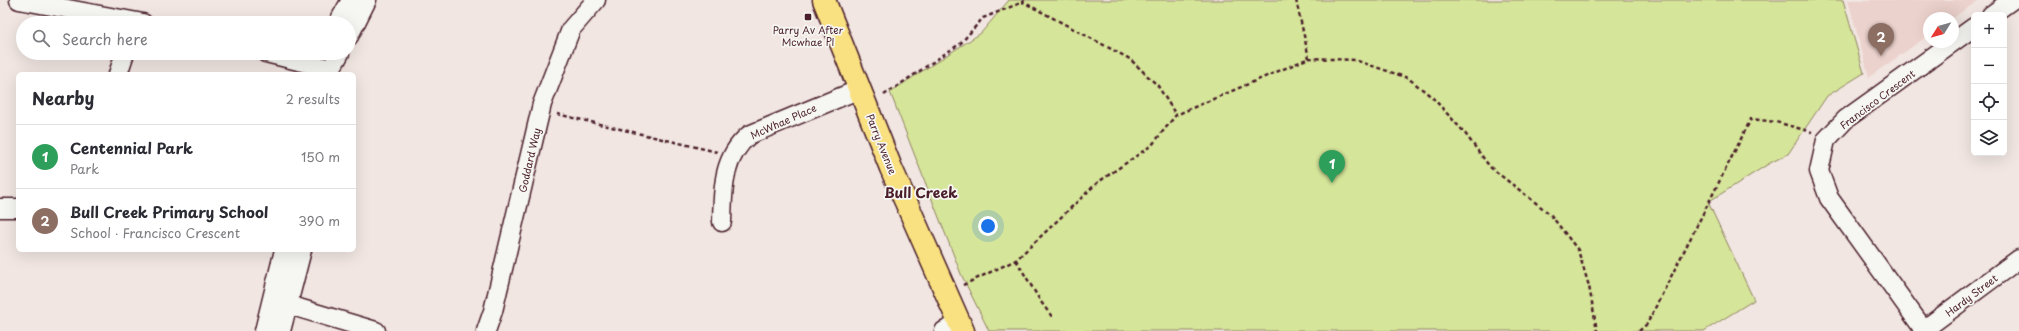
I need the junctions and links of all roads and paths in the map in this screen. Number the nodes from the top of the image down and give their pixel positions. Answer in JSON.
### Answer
{"nodes":[{"id":1,"x":19,"y":0,"type":"edge"},
{"id":2,"x":351,"y":0,"type":"edge"},
{"id":3,"x":367,"y":0,"type":"edge"},
{"id":4,"x":596,"y":0,"type":"edge"},
{"id":5,"x":812,"y":0,"type":"edge"},
{"id":6,"x":824,"y":0,"type":"edge"},
{"id":7,"x":1296,"y":0,"type":"edge"},
{"id":8,"x":2012,"y":0,"type":"edge"},
{"id":9,"x":1024,"y":1,"type":"edge"},
{"id":10,"x":1995,"y":12,"type":"edge"},
{"id":11,"x":105,"y":16,"type":"edge"},
{"id":12,"x":342,"y":16,"type":"edge"},
{"id":13,"x":356,"y":22,"type":"edge"},
{"id":14,"x":1971,"y":29,"type":"edge"},
{"id":15,"x":1309,"y":58,"type":"junction"},
{"id":16,"x":123,"y":60,"type":"edge"},
{"id":17,"x":294,"y":60,"type":"edge"},
{"id":18,"x":332,"y":60,"type":"edge"},
{"id":19,"x":323,"y":67,"type":"edge"},
{"id":20,"x":119,"y":72,"type":"edge"},
{"id":21,"x":855,"y":91,"type":"junction"},
{"id":22,"x":884,"y":95,"type":"dead end"},
{"id":23,"x":541,"y":110,"type":"junction"},
{"id":24,"x":1176,"y":116,"type":"junction"},
{"id":25,"x":1826,"y":140,"type":"junction"},
{"id":26,"x":732,"y":156,"type":"junction"},
{"id":27,"x":0,"y":208,"type":"edge"},
{"id":28,"x":16,"y":208,"type":"edge"},
{"id":29,"x":722,"y":222,"type":"dead end"},
{"id":30,"x":284,"y":252,"type":"edge"},
{"id":31,"x":302,"y":252,"type":"edge"},
{"id":32,"x":2019,"y":259,"type":"edge"},
{"id":33,"x":1016,"y":260,"type":"junction"},
{"id":34,"x":959,"y":287,"type":"dead end"},
{"id":35,"x":272,"y":300,"type":"junction"},
{"id":36,"x":288,"y":306,"type":"junction"},
{"id":37,"x":1053,"y":318,"type":"dead end"},
{"id":38,"x":952,"y":329,"type":"edge"},
{"id":39,"x":1923,"y":330,"type":"edge"},
{"id":40,"x":264,"y":331,"type":"edge"},
{"id":41,"x":281,"y":331,"type":"edge"},
{"id":42,"x":376,"y":331,"type":"edge"},
{"id":43,"x":486,"y":331,"type":"edge"},
{"id":44,"x":1597,"y":331,"type":"edge"},
{"id":45,"x":1639,"y":331,"type":"edge"}],
"edges":[{"from":1,"to":11,"type":"street"},
{"from":2,"to":12,"type":"street"},
{"from":3,"to":13,"type":"street"},
{"from":4,"to":23,"type":"street","name":"Goddard Way"},
{"from":5,"to":21,"type":"main road","name":"Parry Avenue"},
{"from":6,"to":21,"type":"main road","name":"Parry Avenue"},
{"from":7,"to":15,"type":"path"},
{"from":8,"to":10,"type":"street"},
{"from":9,"to":22,"type":"path"},
{"from":9,"to":24,"type":"path"},
{"from":14,"to":25,"type":"street","name":"Francisco Crescent"},
{"from":15,"to":24,"type":"path"},
{"from":15,"to":44,"type":"path"},
{"from":16,"to":20,"type":"street"},
{"from":17,"to":19,"type":"street"},
{"from":18,"to":19,"type":"street"},
{"from":21,"to":26,"type":"street","name":"McWhae Place"},
{"from":21,"to":38,"type":"main road","name":"Parry Avenue"},
{"from":23,"to":26,"type":"path"},
{"from":23,"to":43,"type":"street","name":"Goddard Way"},
{"from":24,"to":33,"type":"path"},
{"from":25,"to":39,"type":"street"},
{"from":25,"to":45,"type":"path"},
{"from":26,"to":29,"type":"street","name":"McWhae Place"},
{"from":27,"to":28,"type":"street"},
{"from":30,"to":35,"type":"street"},
{"from":31,"to":36,"type":"street"},
{"from":32,"to":39,"type":"street","name":"Hardy Street"},
{"from":33,"to":34,"type":"path"},
{"from":33,"to":37,"type":"path"},
{"from":35,"to":36,"type":"street"},
{"from":35,"to":40,"type":"street"},
{"from":36,"to":41,"type":"street"},
{"from":36,"to":42,"type":"street"}]}
